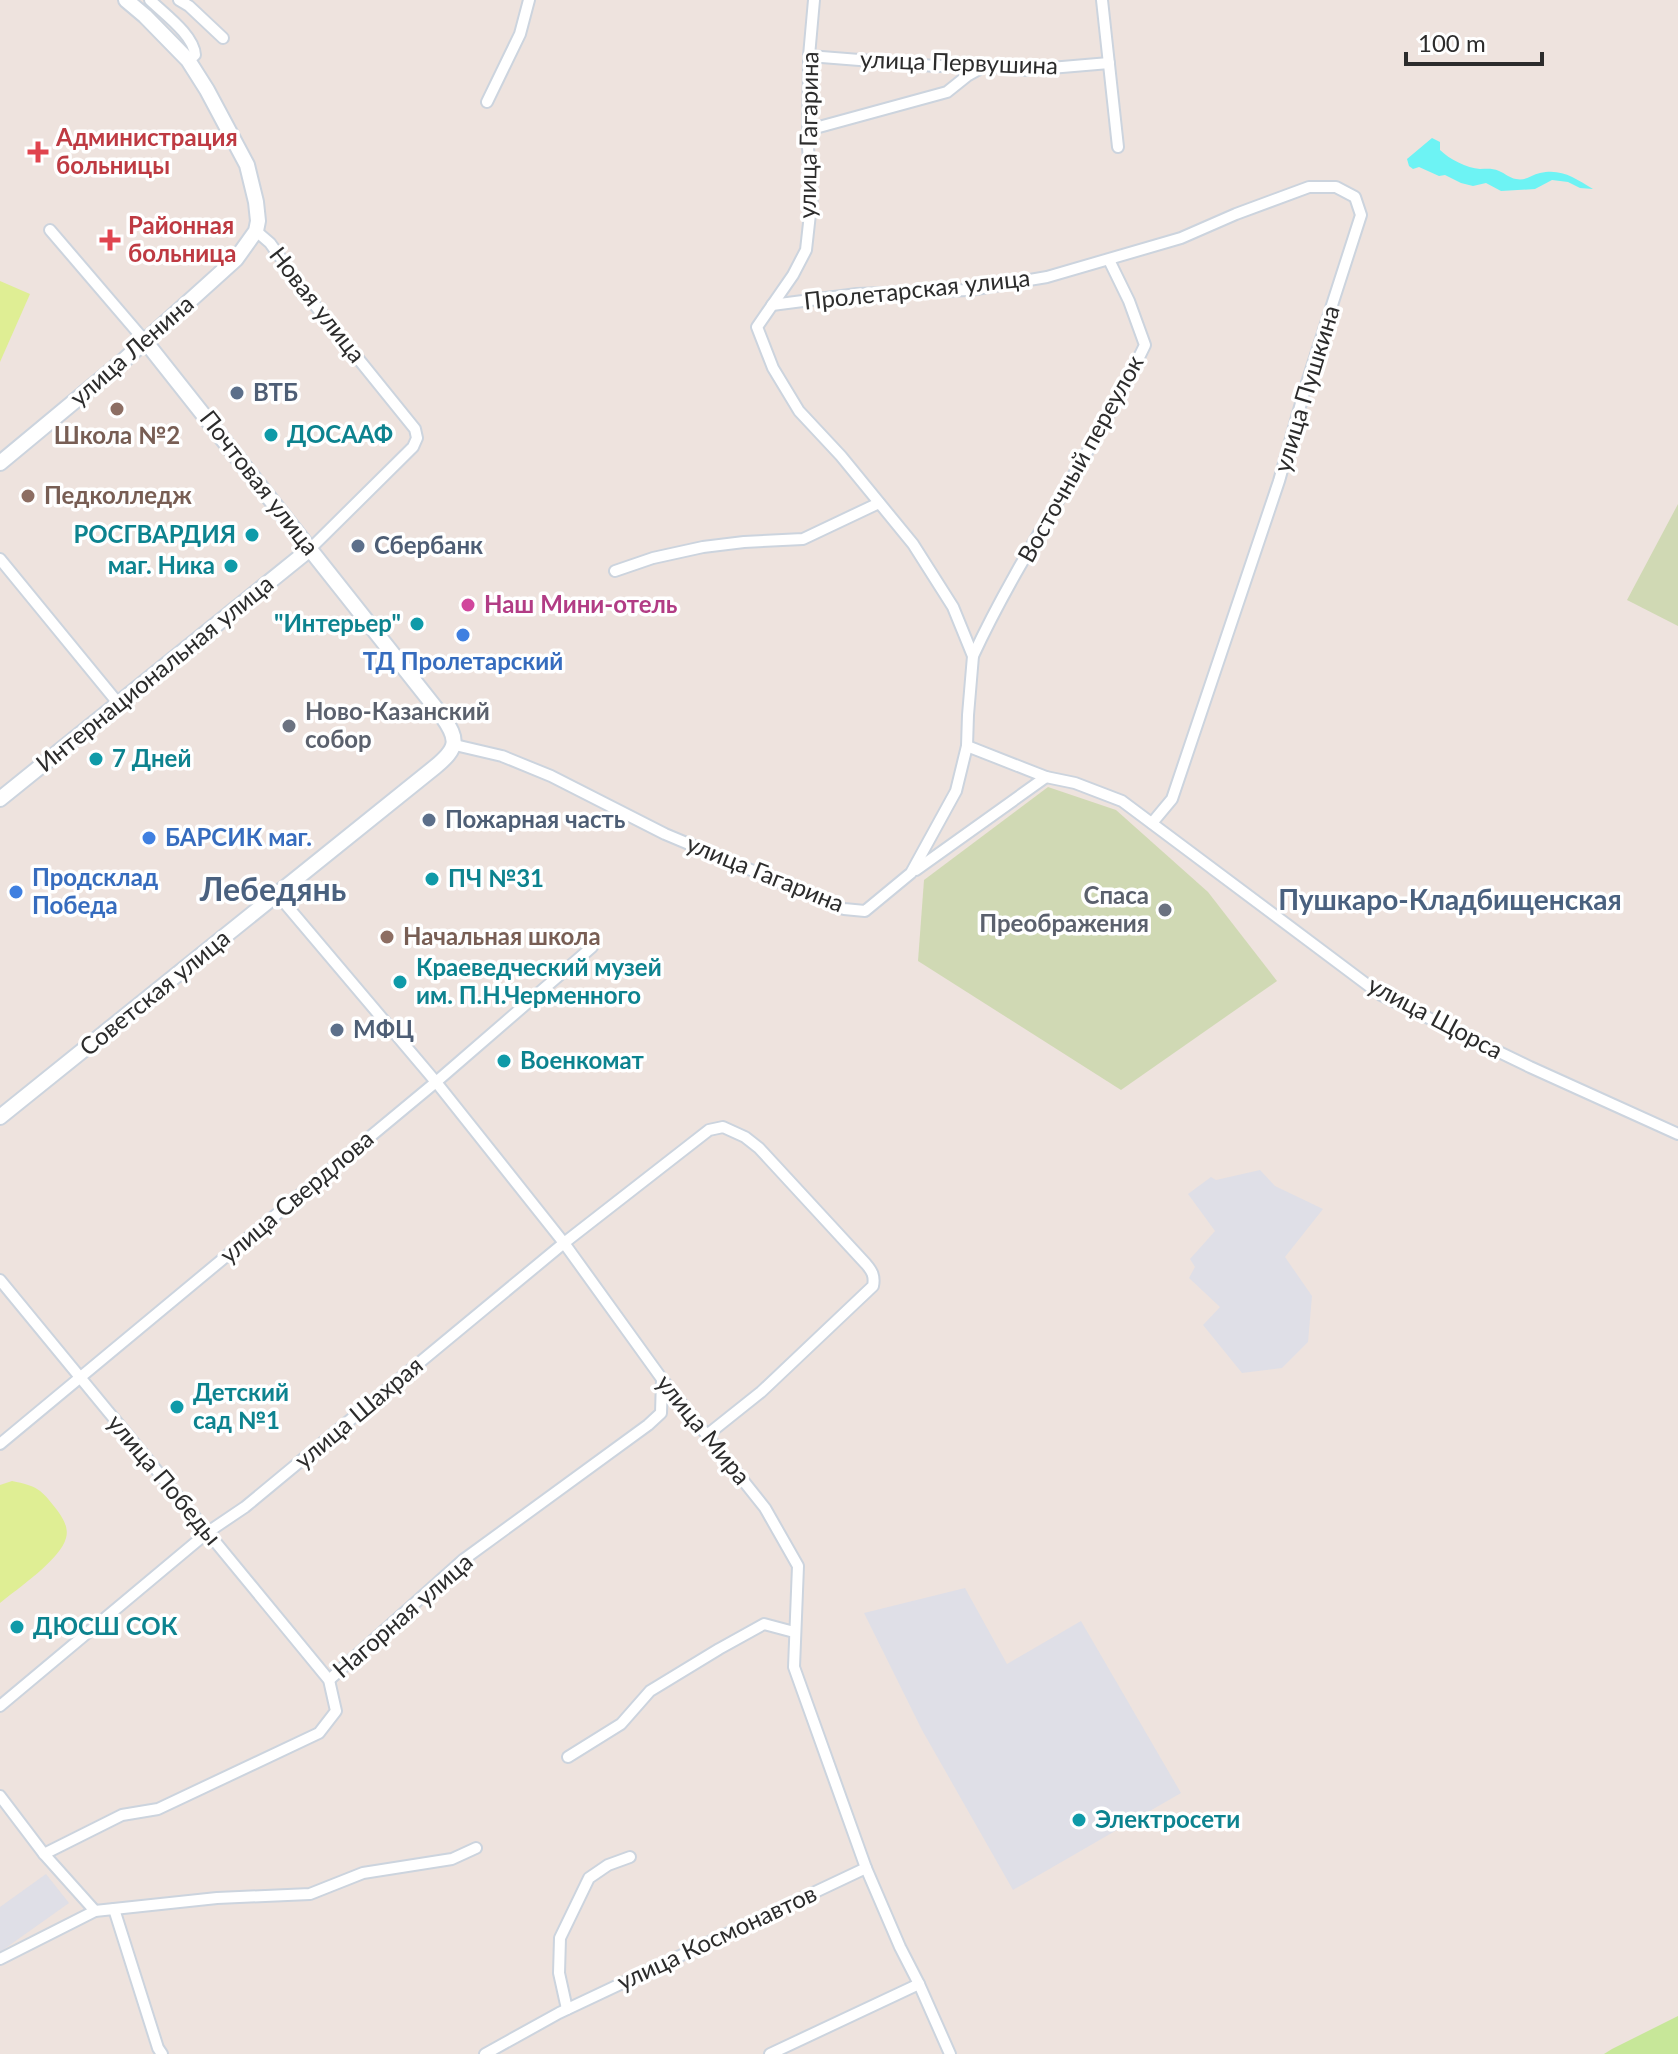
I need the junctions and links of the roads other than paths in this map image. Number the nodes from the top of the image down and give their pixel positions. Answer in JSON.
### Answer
{"nodes":[{"id":1,"x":126,"y":0,"type":"edge"},
{"id":2,"x":150,"y":0,"type":"edge"},
{"id":3,"x":179,"y":0,"type":"edge"},
{"id":4,"x":529,"y":0,"type":"edge"},
{"id":5,"x":814,"y":0,"type":"edge"},
{"id":6,"x":1102,"y":0,"type":"edge"},
{"id":7,"x":223,"y":38,"type":"dead end"},
{"id":8,"x":809,"y":56,"type":"junction"},
{"id":9,"x":188,"y":60,"type":"junction"},
{"id":10,"x":1109,"y":63,"type":"junction"},
{"id":11,"x":986,"y":66,"type":"junction"},
{"id":12,"x":487,"y":102,"type":"dead end"},
{"id":13,"x":808,"y":130,"type":"junction"},
{"id":14,"x":1118,"y":147,"type":"dead end"},
{"id":15,"x":50,"y":230,"type":"dead end"},
{"id":16,"x":256,"y":231,"type":"junction"},
{"id":17,"x":1109,"y":260,"type":"junction"},
{"id":18,"x":772,"y":305,"type":"junction"},
{"id":19,"x":145,"y":341,"type":"junction"},
{"id":20,"x":413,"y":447,"type":"joint"},
{"id":21,"x":0,"y":463,"type":"edge"},
{"id":22,"x":879,"y":503,"type":"junction"},
{"id":23,"x":310,"y":549,"type":"junction"},
{"id":24,"x":0,"y":559,"type":"edge"},
{"id":25,"x":615,"y":571,"type":"dead end"},
{"id":26,"x":973,"y":656,"type":"junction"},
{"id":27,"x":118,"y":703,"type":"junction"},
{"id":28,"x":455,"y":745,"type":"junction"},
{"id":29,"x":967,"y":746,"type":"junction"},
{"id":30,"x":1046,"y":777,"type":"junction"},
{"id":31,"x":0,"y":799,"type":"edge"},
{"id":32,"x":1152,"y":823,"type":"junction"},
{"id":33,"x":911,"y":873,"type":"junction"},
{"id":34,"x":277,"y":894,"type":"junction"},
{"id":35,"x":592,"y":947,"type":"dead end"},
{"id":36,"x":436,"y":1082,"type":"junction"},
{"id":37,"x":0,"y":1117,"type":"edge"},
{"id":38,"x":1678,"y":1134,"type":"edge"},
{"id":39,"x":564,"y":1243,"type":"junction"},
{"id":40,"x":0,"y":1280,"type":"edge"},
{"id":41,"x":80,"y":1378,"type":"junction"},
{"id":42,"x":662,"y":1379,"type":"junction"},
{"id":43,"x":707,"y":1435,"type":"junction"},
{"id":44,"x":0,"y":1444,"type":"edge"},
{"id":45,"x":208,"y":1532,"type":"junction"},
{"id":46,"x":794,"y":1632,"type":"junction"},
{"id":47,"x":329,"y":1680,"type":"junction"},
{"id":48,"x":0,"y":1706,"type":"edge"},
{"id":49,"x":568,"y":1757,"type":"dead end"},
{"id":50,"x":0,"y":1796,"type":"edge"},
{"id":51,"x":476,"y":1848,"type":"dead end"},
{"id":52,"x":44,"y":1854,"type":"junction"},
{"id":53,"x":630,"y":1857,"type":"dead end"},
{"id":54,"x":866,"y":1868,"type":"junction"},
{"id":55,"x":114,"y":1909,"type":"junction"},
{"id":56,"x":95,"y":1911,"type":"junction"},
{"id":57,"x":0,"y":1959,"type":"edge"},
{"id":58,"x":919,"y":1984,"type":"junction"},
{"id":59,"x":567,"y":2009,"type":"junction"},
{"id":60,"x":162,"y":2054,"type":"edge"},
{"id":61,"x":485,"y":2054,"type":"edge"},
{"id":62,"x":770,"y":2054,"type":"edge"},
{"id":63,"x":950,"y":2054,"type":"edge"}],
"edges":[{"from":1,"to":9,"type":"main road","name":"Новая улица"},
{"from":2,"to":9,"type":"street"},
{"from":3,"to":7,"type":"street"},
{"from":4,"to":12,"type":"street"},
{"from":5,"to":8,"type":"street","name":"улица Гагарина"},
{"from":6,"to":10,"type":"street"},
{"from":8,"to":11,"type":"street","name":"улица Первушина"},
{"from":8,"to":13,"type":"street","name":"улица Гагарина"},
{"from":9,"to":16,"type":"main road","name":"Новая улица"},
{"from":10,"to":11,"type":"street","name":"улица Первушина"},
{"from":10,"to":14,"type":"street"},
{"from":11,"to":13,"type":"street"},
{"from":13,"to":18,"type":"street","name":"улица Гагарина"},
{"from":15,"to":19,"type":"street","name":"Почтовая улица"},
{"from":16,"to":19,"type":"main road","name":"улица Ленина"},
{"from":16,"to":20,"type":"street","name":"Новая улица"},
{"from":17,"to":18,"type":"street","name":"Пролетарская улица"},
{"from":17,"to":26,"type":"street","name":"Восточный переулок"},
{"from":17,"to":32,"type":"street","name":"улица Пушкина"},
{"from":18,"to":22,"type":"street","name":"улица Гагарина"},
{"from":19,"to":21,"type":"main road","name":"улица Ленина"},
{"from":19,"to":23,"type":"main road","name":"Почтовая улица"},
{"from":20,"to":23,"type":"street","name":"Интернациональная улица"},
{"from":22,"to":25,"type":"street"},
{"from":22,"to":26,"type":"street","name":"улица Гагарина"},
{"from":23,"to":27,"type":"main road","name":"Интернациональная улица"},
{"from":23,"to":28,"type":"main road","name":"Почтовая улица"},
{"from":24,"to":27,"type":"street"},
{"from":26,"to":29,"type":"street","name":"улица Гагарина"},
{"from":27,"to":31,"type":"main road","name":"Интернациональная улица"},
{"from":28,"to":33,"type":"street","name":"улица Гагарина"},
{"from":28,"to":34,"type":"main road","name":"Советская улица"},
{"from":29,"to":30,"type":"street","name":"улица Щорса"},
{"from":29,"to":33,"type":"street","name":"улица Гагарина"},
{"from":30,"to":32,"type":"street","name":"улица Щорса"},
{"from":30,"to":33,"type":"street"},
{"from":32,"to":38,"type":"street","name":"улица Щорса"},
{"from":34,"to":36,"type":"street","name":"улица Мира"},
{"from":34,"to":37,"type":"main road","name":"Советская улица"},
{"from":35,"to":36,"type":"street","name":"улица Свердлова"},
{"from":36,"to":39,"type":"street","name":"улица Мира"},
{"from":36,"to":41,"type":"street","name":"улица Свердлова"},
{"from":39,"to":42,"type":"street","name":"улица Мира"},
{"from":39,"to":43,"type":"street","name":"улица Шахрая"},
{"from":39,"to":45,"type":"street","name":"улица Шахрая"},
{"from":40,"to":41,"type":"street","name":"улица Победы"},
{"from":41,"to":44,"type":"street","name":"улица Свердлова"},
{"from":41,"to":45,"type":"street","name":"улица Победы"},
{"from":42,"to":43,"type":"street","name":"улица Мира"},
{"from":42,"to":47,"type":"street","name":"Нагорная улица"},
{"from":43,"to":46,"type":"street","name":"улица Мира"},
{"from":45,"to":47,"type":"street","name":"улица Победы"},
{"from":45,"to":48,"type":"street","name":"улица Шахрая"},
{"from":46,"to":49,"type":"street"},
{"from":46,"to":54,"type":"street","name":"улица Мира"},
{"from":47,"to":52,"type":"street","name":"Нагорная улица"},
{"from":50,"to":52,"type":"street"},
{"from":51,"to":55,"type":"street"},
{"from":52,"to":56,"type":"street"},
{"from":53,"to":59,"type":"street"},
{"from":54,"to":58,"type":"street","name":"улица Мира"},
{"from":54,"to":59,"type":"street","name":"улица Космонавтов"},
{"from":55,"to":56,"type":"street"},
{"from":55,"to":60,"type":"street"},
{"from":56,"to":57,"type":"street"},
{"from":58,"to":62,"type":"street"},
{"from":58,"to":63,"type":"street","name":"улица Мира"},
{"from":59,"to":61,"type":"street","name":"улица Космонавтов"}]}
